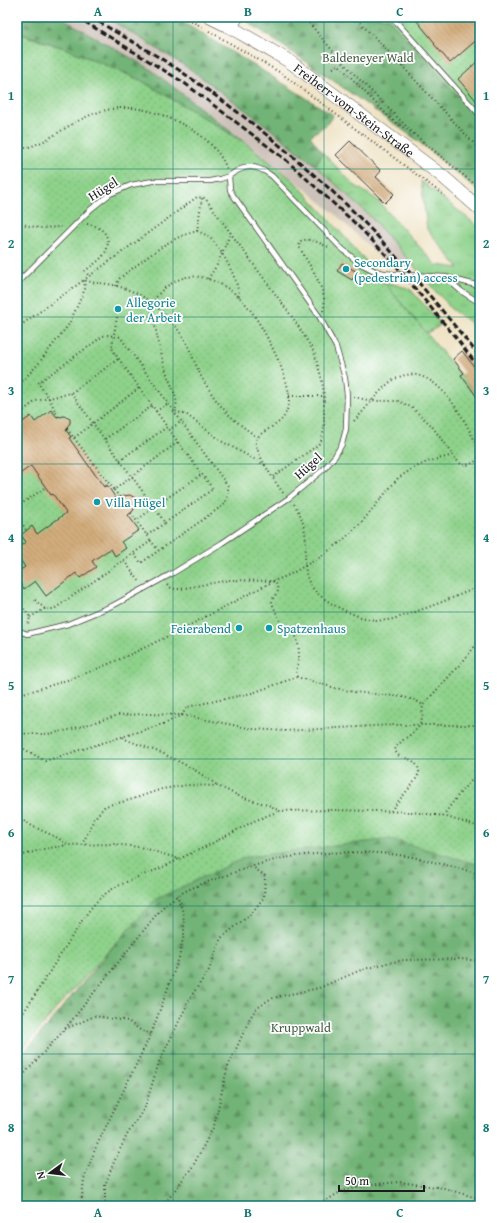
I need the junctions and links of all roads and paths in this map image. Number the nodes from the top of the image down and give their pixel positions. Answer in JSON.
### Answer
{"nodes":[{"id":1,"x":184,"y":17,"type":"edge"},
{"id":2,"x":239,"y":17,"type":"edge"},
{"id":3,"x":304,"y":17,"type":"edge"},
{"id":4,"x":354,"y":17,"type":"edge"},
{"id":5,"x":392,"y":17,"type":"edge"},
{"id":6,"x":214,"y":18,"type":"edge"},
{"id":7,"x":232,"y":28,"type":"junction"},
{"id":8,"x":333,"y":68,"type":"dead end"},
{"id":9,"x":480,"y":115,"type":"edge"},
{"id":10,"x":415,"y":135,"type":"junction"},
{"id":11,"x":17,"y":149,"type":"edge"},
{"id":12,"x":480,"y":150,"type":"edge"},
{"id":13,"x":228,"y":176,"type":"junction"},
{"id":14,"x":480,"y":190,"type":"edge"},
{"id":15,"x":202,"y":198,"type":"junction"},
{"id":16,"x":450,"y":200,"type":"dead end"},
{"id":17,"x":480,"y":209,"type":"edge"},
{"id":18,"x":17,"y":223,"type":"edge"},
{"id":19,"x":75,"y":225,"type":"junction"},
{"id":20,"x":197,"y":231,"type":"junction"},
{"id":21,"x":231,"y":232,"type":"junction"},
{"id":22,"x":327,"y":246,"type":"dead end"},
{"id":23,"x":222,"y":254,"type":"junction"},
{"id":24,"x":89,"y":276,"type":"junction"},
{"id":25,"x":445,"y":277,"type":"junction"},
{"id":26,"x":208,"y":279,"type":"junction"},
{"id":27,"x":84,"y":280,"type":"junction"},
{"id":28,"x":17,"y":283,"type":"edge"},
{"id":29,"x":116,"y":286,"type":"junction"},
{"id":30,"x":480,"y":286,"type":"edge"},
{"id":31,"x":239,"y":297,"type":"junction"},
{"id":32,"x":152,"y":303,"type":"junction"},
{"id":33,"x":480,"y":304,"type":"edge"},
{"id":34,"x":319,"y":316,"type":"junction"},
{"id":35,"x":117,"y":317,"type":"dead end"},
{"id":36,"x":17,"y":328,"type":"edge"},
{"id":37,"x":113,"y":335,"type":"junction"},
{"id":38,"x":118,"y":359,"type":"junction"},
{"id":39,"x":17,"y":387,"type":"edge"},
{"id":40,"x":139,"y":388,"type":"junction"},
{"id":41,"x":71,"y":393,"type":"junction"},
{"id":42,"x":347,"y":395,"type":"junction"},
{"id":43,"x":289,"y":396,"type":"junction"},
{"id":44,"x":324,"y":396,"type":"junction"},
{"id":45,"x":49,"y":398,"type":"junction"},
{"id":46,"x":372,"y":401,"type":"junction"},
{"id":47,"x":169,"y":403,"type":"junction"},
{"id":48,"x":17,"y":404,"type":"edge"},
{"id":49,"x":152,"y":406,"type":"junction"},
{"id":50,"x":23,"y":411,"type":"junction"},
{"id":51,"x":156,"y":411,"type":"junction"},
{"id":52,"x":175,"y":411,"type":"junction"},
{"id":53,"x":17,"y":415,"type":"edge"},
{"id":54,"x":58,"y":417,"type":"dead end"},
{"id":55,"x":182,"y":421,"type":"junction"},
{"id":56,"x":93,"y":424,"type":"junction"},
{"id":57,"x":167,"y":427,"type":"junction"},
{"id":58,"x":67,"y":429,"type":"dead end"},
{"id":59,"x":346,"y":429,"type":"junction"},
{"id":60,"x":170,"y":430,"type":"junction"},
{"id":61,"x":257,"y":437,"type":"junction"},
{"id":62,"x":74,"y":438,"type":"junction"},
{"id":63,"x":105,"y":439,"type":"junction"},
{"id":64,"x":178,"y":442,"type":"junction"},
{"id":65,"x":479,"y":446,"type":"edge"},
{"id":66,"x":480,"y":452,"type":"edge"},
{"id":67,"x":453,"y":455,"type":"junction"},
{"id":68,"x":480,"y":459,"type":"edge"},
{"id":69,"x":120,"y":460,"type":"junction"},
{"id":70,"x":265,"y":465,"type":"junction"},
{"id":71,"x":202,"y":474,"type":"junction"},
{"id":72,"x":132,"y":477,"type":"junction"},
{"id":73,"x":273,"y":478,"type":"junction"},
{"id":74,"x":46,"y":487,"type":"dead end"},
{"id":75,"x":114,"y":490,"type":"junction"},
{"id":76,"x":120,"y":498,"type":"dead end"},
{"id":77,"x":289,"y":498,"type":"junction"},
{"id":78,"x":17,"y":507,"type":"edge"},
{"id":79,"x":154,"y":507,"type":"junction"},
{"id":80,"x":131,"y":513,"type":"dead end"},
{"id":81,"x":17,"y":516,"type":"edge"},
{"id":82,"x":136,"y":521,"type":"junction"},
{"id":83,"x":165,"y":523,"type":"junction"},
{"id":84,"x":26,"y":530,"type":"dead end"},
{"id":85,"x":147,"y":536,"type":"junction"},
{"id":86,"x":151,"y":541,"type":"junction"},
{"id":87,"x":158,"y":550,"type":"junction"},
{"id":88,"x":134,"y":554,"type":"junction"},
{"id":89,"x":124,"y":560,"type":"junction"},
{"id":90,"x":305,"y":566,"type":"junction"},
{"id":91,"x":136,"y":578,"type":"dead end"},
{"id":92,"x":162,"y":579,"type":"junction"},
{"id":93,"x":274,"y":581,"type":"junction"},
{"id":94,"x":480,"y":586,"type":"edge"},
{"id":95,"x":17,"y":598,"type":"edge"},
{"id":96,"x":35,"y":600,"type":"dead end"},
{"id":97,"x":45,"y":609,"type":"junction"},
{"id":98,"x":30,"y":617,"type":"junction"},
{"id":99,"x":17,"y":630,"type":"edge"},
{"id":100,"x":27,"y":634,"type":"junction"},
{"id":101,"x":480,"y":640,"type":"edge"},
{"id":102,"x":297,"y":677,"type":"junction"},
{"id":103,"x":17,"y":694,"type":"edge"},
{"id":104,"x":423,"y":705,"type":"junction"},
{"id":105,"x":182,"y":715,"type":"junction"},
{"id":106,"x":420,"y":725,"type":"junction"},
{"id":107,"x":480,"y":725,"type":"edge"},
{"id":108,"x":17,"y":732,"type":"edge"},
{"id":109,"x":123,"y":737,"type":"junction"},
{"id":110,"x":17,"y":745,"type":"edge"},
{"id":111,"x":480,"y":774,"type":"edge"},
{"id":112,"x":218,"y":786,"type":"junction"},
{"id":113,"x":279,"y":811,"type":"junction"},
{"id":114,"x":391,"y":811,"type":"junction"},
{"id":115,"x":443,"y":816,"type":"junction"},
{"id":116,"x":17,"y":817,"type":"edge"},
{"id":117,"x":480,"y":827,"type":"edge"},
{"id":118,"x":67,"y":845,"type":"junction"},
{"id":119,"x":82,"y":845,"type":"junction"},
{"id":120,"x":17,"y":856,"type":"edge"},
{"id":121,"x":179,"y":859,"type":"junction"},
{"id":122,"x":253,"y":866,"type":"junction"},
{"id":123,"x":480,"y":874,"type":"edge"},
{"id":124,"x":177,"y":895,"type":"junction"},
{"id":125,"x":480,"y":961,"type":"edge"},
{"id":126,"x":17,"y":1022,"type":"edge"},
{"id":127,"x":64,"y":1030,"type":"junction"},
{"id":128,"x":151,"y":1034,"type":"junction"},
{"id":129,"x":17,"y":1082,"type":"edge"},
{"id":130,"x":480,"y":1199,"type":"edge"},
{"id":131,"x":81,"y":1206,"type":"edge"},
{"id":132,"x":105,"y":1206,"type":"edge"},
{"id":133,"x":163,"y":1206,"type":"edge"},
{"id":134,"x":317,"y":1206,"type":"edge"}],
"edges":[{"from":1,"to":16,"type":"path"},
{"from":2,"to":7,"type":"street"},
{"from":3,"to":10,"type":"path"},
{"from":4,"to":12,"type":"path"},
{"from":5,"to":9,"type":"lane"},
{"from":6,"to":7,"type":"main road","name":"Freiherr-vom-Stein-Straße"},
{"from":7,"to":17,"type":"main road","name":"Freiherr-vom-Stein-Straße"},
{"from":8,"to":10,"type":"path"},
{"from":10,"to":14,"type":"path"},
{"from":11,"to":13,"type":"path"},
{"from":13,"to":19,"type":"lane","name":"Hügel"},
{"from":13,"to":25,"type":"lane","name":"Hügel"},
{"from":13,"to":34,"type":"lane","name":"Hügel"},
{"from":15,"to":20,"type":"path"},
{"from":15,"to":21,"type":"path"},
{"from":15,"to":24,"type":"path"},
{"from":18,"to":19,"type":"path"},
{"from":19,"to":24,"type":"path"},
{"from":19,"to":28,"type":"lane","name":"Hügel"},
{"from":20,"to":23,"type":"path"},
{"from":20,"to":29,"type":"path"},
{"from":21,"to":23,"type":"path"},
{"from":21,"to":44,"type":"path"},
{"from":22,"to":34,"type":"path"},
{"from":23,"to":26,"type":"path"},
{"from":23,"to":31,"type":"path"},
{"from":24,"to":27,"type":"path"},
{"from":25,"to":30,"type":"lane","name":"Hügel"},
{"from":25,"to":33,"type":"lane"},
{"from":26,"to":31,"type":"path"},
{"from":26,"to":32,"type":"path"},
{"from":27,"to":29,"type":"path"},
{"from":27,"to":36,"type":"path"},
{"from":27,"to":39,"type":"path"},
{"from":29,"to":32,"type":"path"},
{"from":31,"to":43,"type":"path"},
{"from":32,"to":52,"type":"path"},
{"from":32,"to":61,"type":"path"},
{"from":34,"to":42,"type":"lane","name":"Hügel"},
{"from":35,"to":37,"type":"path"},
{"from":37,"to":38,"type":"path"},
{"from":37,"to":45,"type":"path"},
{"from":37,"to":47,"type":"path"},
{"from":38,"to":40,"type":"path"},
{"from":38,"to":41,"type":"path"},
{"from":40,"to":49,"type":"path"},
{"from":40,"to":56,"type":"path"},
{"from":41,"to":45,"type":"path"},
{"from":41,"to":56,"type":"path"},
{"from":42,"to":46,"type":"path"},
{"from":42,"to":59,"type":"lane","name":"Hügel"},
{"from":43,"to":44,"type":"path"},
{"from":43,"to":61,"type":"path"},
{"from":44,"to":73,"type":"path"},
{"from":45,"to":50,"type":"path"},
{"from":45,"to":54,"type":"path"},
{"from":46,"to":59,"type":"path"},
{"from":46,"to":65,"type":"path"},
{"from":46,"to":67,"type":"path"},
{"from":47,"to":51,"type":"path"},
{"from":47,"to":52,"type":"path"},
{"from":48,"to":50,"type":"path"},
{"from":49,"to":51,"type":"path"},
{"from":49,"to":63,"type":"path"},
{"from":50,"to":53,"type":"path"},
{"from":51,"to":57,"type":"path"},
{"from":52,"to":55,"type":"path"},
{"from":52,"to":70,"type":"path"},
{"from":55,"to":60,"type":"path"},
{"from":55,"to":87,"type":"path"},
{"from":56,"to":62,"type":"path"},
{"from":56,"to":63,"type":"path"},
{"from":57,"to":60,"type":"path"},
{"from":57,"to":69,"type":"path"},
{"from":58,"to":62,"type":"path"},
{"from":59,"to":77,"type":"lane","name":"Hügel"},
{"from":60,"to":64,"type":"path"},
{"from":61,"to":70,"type":"path"},
{"from":62,"to":75,"type":"path"},
{"from":63,"to":69,"type":"path"},
{"from":64,"to":71,"type":"path"},
{"from":64,"to":72,"type":"path"},
{"from":65,"to":66,"type":"path"},
{"from":67,"to":68,"type":"path"},
{"from":67,"to":90,"type":"path"},
{"from":69,"to":72,"type":"path"},
{"from":70,"to":73,"type":"path"},
{"from":71,"to":79,"type":"path"},
{"from":71,"to":83,"type":"path"},
{"from":72,"to":75,"type":"path"},
{"from":72,"to":79,"type":"path"},
{"from":73,"to":77,"type":"path"},
{"from":74,"to":78,"type":"path"},
{"from":75,"to":76,"type":"path"},
{"from":77,"to":90,"type":"path"},
{"from":77,"to":92,"type":"lane","name":"Hügel"},
{"from":79,"to":82,"type":"path"},
{"from":79,"to":83,"type":"path"},
{"from":80,"to":82,"type":"path"},
{"from":81,"to":84,"type":"path"},
{"from":82,"to":85,"type":"path"},
{"from":83,"to":85,"type":"path"},
{"from":85,"to":86,"type":"path"},
{"from":86,"to":87,"type":"path"},
{"from":86,"to":88,"type":"path"},
{"from":87,"to":88,"type":"path"},
{"from":88,"to":89,"type":"path"},
{"from":89,"to":91,"type":"path"},
{"from":89,"to":97,"type":"path"},
{"from":90,"to":93,"type":"path"},
{"from":90,"to":94,"type":"path"},
{"from":92,"to":93,"type":"path"},
{"from":92,"to":100,"type":"lane","name":"Hügel"},
{"from":93,"to":102,"type":"path"},
{"from":93,"to":103,"type":"path"},
{"from":95,"to":98,"type":"path"},
{"from":96,"to":97,"type":"path"},
{"from":97,"to":98,"type":"path"},
{"from":98,"to":100,"type":"path"},
{"from":99,"to":100,"type":"lane"},
{"from":101,"to":104,"type":"path"},
{"from":102,"to":104,"type":"path"},
{"from":102,"to":105,"type":"path"},
{"from":104,"to":106,"type":"path"},
{"from":105,"to":106,"type":"path"},
{"from":105,"to":108,"type":"path"},
{"from":105,"to":109,"type":"path"},
{"from":106,"to":107,"type":"path"},
{"from":106,"to":114,"type":"path"},
{"from":109,"to":110,"type":"path"},
{"from":109,"to":112,"type":"path"},
{"from":111,"to":115,"type":"path"},
{"from":112,"to":113,"type":"path"},
{"from":112,"to":119,"type":"path"},
{"from":113,"to":114,"type":"path"},
{"from":113,"to":121,"type":"path"},
{"from":114,"to":115,"type":"path"},
{"from":115,"to":117,"type":"path"},
{"from":116,"to":118,"type":"path"},
{"from":118,"to":119,"type":"path"},
{"from":118,"to":120,"type":"path"},
{"from":119,"to":121,"type":"path"},
{"from":121,"to":126,"type":"path"},
{"from":122,"to":123,"type":"path"},
{"from":122,"to":124,"type":"path"},
{"from":122,"to":132,"type":"path"},
{"from":124,"to":127,"type":"path"},
{"from":124,"to":128,"type":"path"},
{"from":125,"to":133,"type":"path"},
{"from":127,"to":128,"type":"path"},
{"from":127,"to":129,"type":"path"},
{"from":128,"to":131,"type":"path"},
{"from":130,"to":134,"type":"path"}]}
